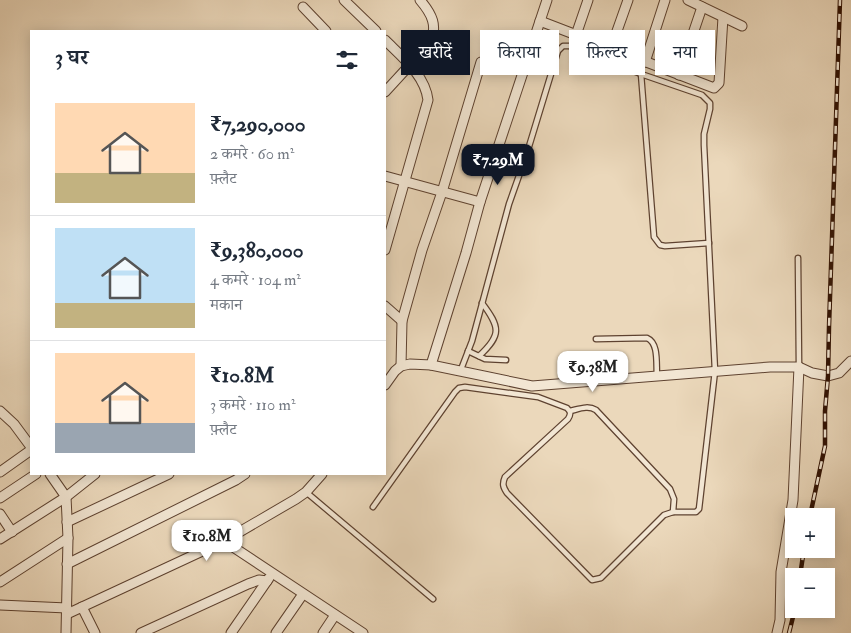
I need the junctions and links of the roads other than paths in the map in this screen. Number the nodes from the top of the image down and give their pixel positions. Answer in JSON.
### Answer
{"nodes":[{"id":1,"x":344,"y":0,"type":"edge"},
{"id":2,"x":420,"y":0,"type":"edge"},
{"id":3,"x":547,"y":0,"type":"edge"},
{"id":4,"x":588,"y":0,"type":"edge"},
{"id":5,"x":628,"y":0,"type":"edge"},
{"id":6,"x":664,"y":0,"type":"edge"},
{"id":7,"x":688,"y":0,"type":"edge"},
{"id":8,"x":303,"y":7,"type":"dead end"},
{"id":9,"x":702,"y":7,"type":"junction"},
{"id":10,"x":723,"y":17,"type":"junction"},
{"id":11,"x":540,"y":21,"type":"junction"},
{"id":12,"x":742,"y":26,"type":"dead end"},
{"id":13,"x":325,"y":30,"type":"edge"},
{"id":14,"x":375,"y":30,"type":"edge"},
{"id":15,"x":435,"y":30,"type":"edge"},
{"id":16,"x":578,"y":30,"type":"edge"},
{"id":17,"x":617,"y":30,"type":"edge"},
{"id":18,"x":694,"y":30,"type":"edge"},
{"id":19,"x":569,"y":32,"type":"edge"},
{"id":20,"x":386,"y":41,"type":"edge"},
{"id":21,"x":569,"y":46,"type":"edge"},
{"id":22,"x":401,"y":56,"type":"edge"},
{"id":23,"x":480,"y":62,"type":"dead end"},
{"id":24,"x":645,"y":62,"type":"joint"},
{"id":25,"x":655,"y":66,"type":"edge"},
{"id":26,"x":401,"y":73,"type":"edge"},
{"id":27,"x":417,"y":75,"type":"edge"},
{"id":28,"x":641,"y":75,"type":"edge"},
{"id":29,"x":644,"y":75,"type":"edge"},
{"id":30,"x":679,"y":75,"type":"edge"},
{"id":31,"x":387,"y":86,"type":"edge"},
{"id":32,"x":386,"y":176,"type":"edge"},
{"id":33,"x":406,"y":181,"type":"junction"},
{"id":34,"x":442,"y":192,"type":"junction"},
{"id":35,"x":480,"y":202,"type":"junction"},
{"id":36,"x":709,"y":243,"type":"junction"},
{"id":37,"x":386,"y":247,"type":"edge"},
{"id":38,"x":798,"y":258,"type":"dead end"},
{"id":39,"x":482,"y":303,"type":"junction"},
{"id":40,"x":386,"y":307,"type":"edge"},
{"id":41,"x":402,"y":321,"type":"junction"},
{"id":42,"x":596,"y":339,"type":"dead end"},
{"id":43,"x":468,"y":351,"type":"junction"},
{"id":44,"x":479,"y":356,"type":"junction"},
{"id":45,"x":506,"y":360,"type":"dead end"},
{"id":46,"x":851,"y":361,"type":"edge"},
{"id":47,"x":431,"y":365,"type":"junction"},
{"id":48,"x":401,"y":366,"type":"junction"},
{"id":49,"x":800,"y":367,"type":"junction"},
{"id":50,"x":715,"y":371,"type":"junction"},
{"id":51,"x":460,"y":372,"type":"junction"},
{"id":52,"x":657,"y":376,"type":"junction"},
{"id":53,"x":386,"y":384,"type":"edge"},
{"id":54,"x":570,"y":411,"type":"junction"},
{"id":55,"x":0,"y":412,"type":"edge"},
{"id":56,"x":30,"y":447,"type":"edge"},
{"id":57,"x":30,"y":450,"type":"edge"},
{"id":58,"x":0,"y":472,"type":"edge"},
{"id":59,"x":34,"y":475,"type":"edge"},
{"id":60,"x":51,"y":475,"type":"edge"},
{"id":61,"x":94,"y":475,"type":"edge"},
{"id":62,"x":166,"y":475,"type":"edge"},
{"id":63,"x":321,"y":475,"type":"edge"},
{"id":64,"x":235,"y":477,"type":"edge"},
{"id":65,"x":306,"y":492,"type":"junction"},
{"id":66,"x":66,"y":497,"type":"junction"},
{"id":67,"x":0,"y":498,"type":"edge"},
{"id":68,"x":373,"y":507,"type":"dead end"},
{"id":69,"x":673,"y":512,"type":"junction"},
{"id":70,"x":0,"y":514,"type":"edge"},
{"id":71,"x":67,"y":522,"type":"junction"},
{"id":72,"x":12,"y":532,"type":"junction"},
{"id":73,"x":68,"y":538,"type":"junction"},
{"id":74,"x":0,"y":539,"type":"edge"},
{"id":75,"x":224,"y":541,"type":"junction"},
{"id":76,"x":67,"y":564,"type":"junction"},
{"id":77,"x":269,"y":577,"type":"junction"},
{"id":78,"x":0,"y":582,"type":"edge"},
{"id":79,"x":303,"y":594,"type":"junction"},
{"id":80,"x":432,"y":599,"type":"dead end"},
{"id":81,"x":0,"y":605,"type":"edge"},
{"id":82,"x":82,"y":607,"type":"junction"},
{"id":83,"x":67,"y":611,"type":"junction"},
{"id":84,"x":335,"y":615,"type":"junction"},
{"id":85,"x":66,"y":633,"type":"edge"},
{"id":86,"x":95,"y":633,"type":"edge"},
{"id":87,"x":140,"y":633,"type":"edge"},
{"id":88,"x":230,"y":633,"type":"edge"},
{"id":89,"x":276,"y":633,"type":"edge"},
{"id":90,"x":323,"y":633,"type":"edge"},
{"id":91,"x":363,"y":633,"type":"edge"},
{"id":92,"x":777,"y":633,"type":"edge"}],
"edges":[{"from":1,"to":14,"type":"street"},
{"from":2,"to":15,"type":"street"},
{"from":3,"to":11,"type":"street"},
{"from":4,"to":16,"type":"street"},
{"from":5,"to":17,"type":"street"},
{"from":6,"to":24,"type":"street"},
{"from":7,"to":9,"type":"street"},
{"from":8,"to":13,"type":"street"},
{"from":9,"to":10,"type":"street"},
{"from":9,"to":18,"type":"street"},
{"from":10,"to":12,"type":"street"},
{"from":10,"to":30,"type":"street"},
{"from":11,"to":19,"type":"street"},
{"from":11,"to":35,"type":"street"},
{"from":20,"to":22,"type":"street"},
{"from":21,"to":39,"type":"lane"},
{"from":23,"to":34,"type":"street"},
{"from":24,"to":25,"type":"street"},
{"from":26,"to":31,"type":"street"},
{"from":27,"to":33,"type":"street"},
{"from":28,"to":36,"type":"lane"},
{"from":29,"to":36,"type":"lane"},
{"from":32,"to":33,"type":"street"},
{"from":33,"to":34,"type":"street"},
{"from":33,"to":37,"type":"street"},
{"from":34,"to":35,"type":"street"},
{"from":34,"to":41,"type":"street"},
{"from":35,"to":47,"type":"street"},
{"from":36,"to":50,"type":"lane"},
{"from":38,"to":49,"type":"lane"},
{"from":39,"to":43,"type":"lane"},
{"from":39,"to":44,"type":"lane"},
{"from":40,"to":41,"type":"street"},
{"from":41,"to":48,"type":"street"},
{"from":42,"to":52,"type":"lane"},
{"from":43,"to":44,"type":"lane"},
{"from":43,"to":51,"type":"lane"},
{"from":44,"to":45,"type":"lane"},
{"from":46,"to":49,"type":"street"},
{"from":47,"to":48,"type":"street"},
{"from":47,"to":51,"type":"street"},
{"from":48,"to":53,"type":"street"},
{"from":49,"to":50,"type":"street"},
{"from":49,"to":92,"type":"street"},
{"from":50,"to":52,"type":"street"},
{"from":50,"to":69,"type":"lane"},
{"from":51,"to":52,"type":"street"},
{"from":54,"to":68,"type":"lane"},
{"from":54,"to":69,"type":"lane"},
{"from":54,"to":69,"type":"lane"},
{"from":55,"to":56,"type":"street"},
{"from":57,"to":58,"type":"street"},
{"from":59,"to":67,"type":"street"},
{"from":60,"to":66,"type":"street"},
{"from":61,"to":66,"type":"street"},
{"from":62,"to":71,"type":"street"},
{"from":63,"to":65,"type":"street"},
{"from":64,"to":76,"type":"street"},
{"from":65,"to":75,"type":"street"},
{"from":65,"to":80,"type":"lane"},
{"from":66,"to":71,"type":"street"},
{"from":66,"to":72,"type":"street"},
{"from":70,"to":72,"type":"street"},
{"from":71,"to":73,"type":"street"},
{"from":72,"to":74,"type":"street"},
{"from":73,"to":76,"type":"street"},
{"from":73,"to":78,"type":"street"},
{"from":75,"to":77,"type":"street"},
{"from":75,"to":82,"type":"street"},
{"from":76,"to":83,"type":"street"},
{"from":77,"to":79,"type":"street"},
{"from":77,"to":87,"type":"street"},
{"from":77,"to":88,"type":"street"},
{"from":79,"to":84,"type":"street"},
{"from":79,"to":89,"type":"street"},
{"from":81,"to":83,"type":"street"},
{"from":82,"to":83,"type":"street"},
{"from":82,"to":86,"type":"street"},
{"from":83,"to":85,"type":"street"},
{"from":84,"to":90,"type":"street"},
{"from":84,"to":91,"type":"street"}]}
